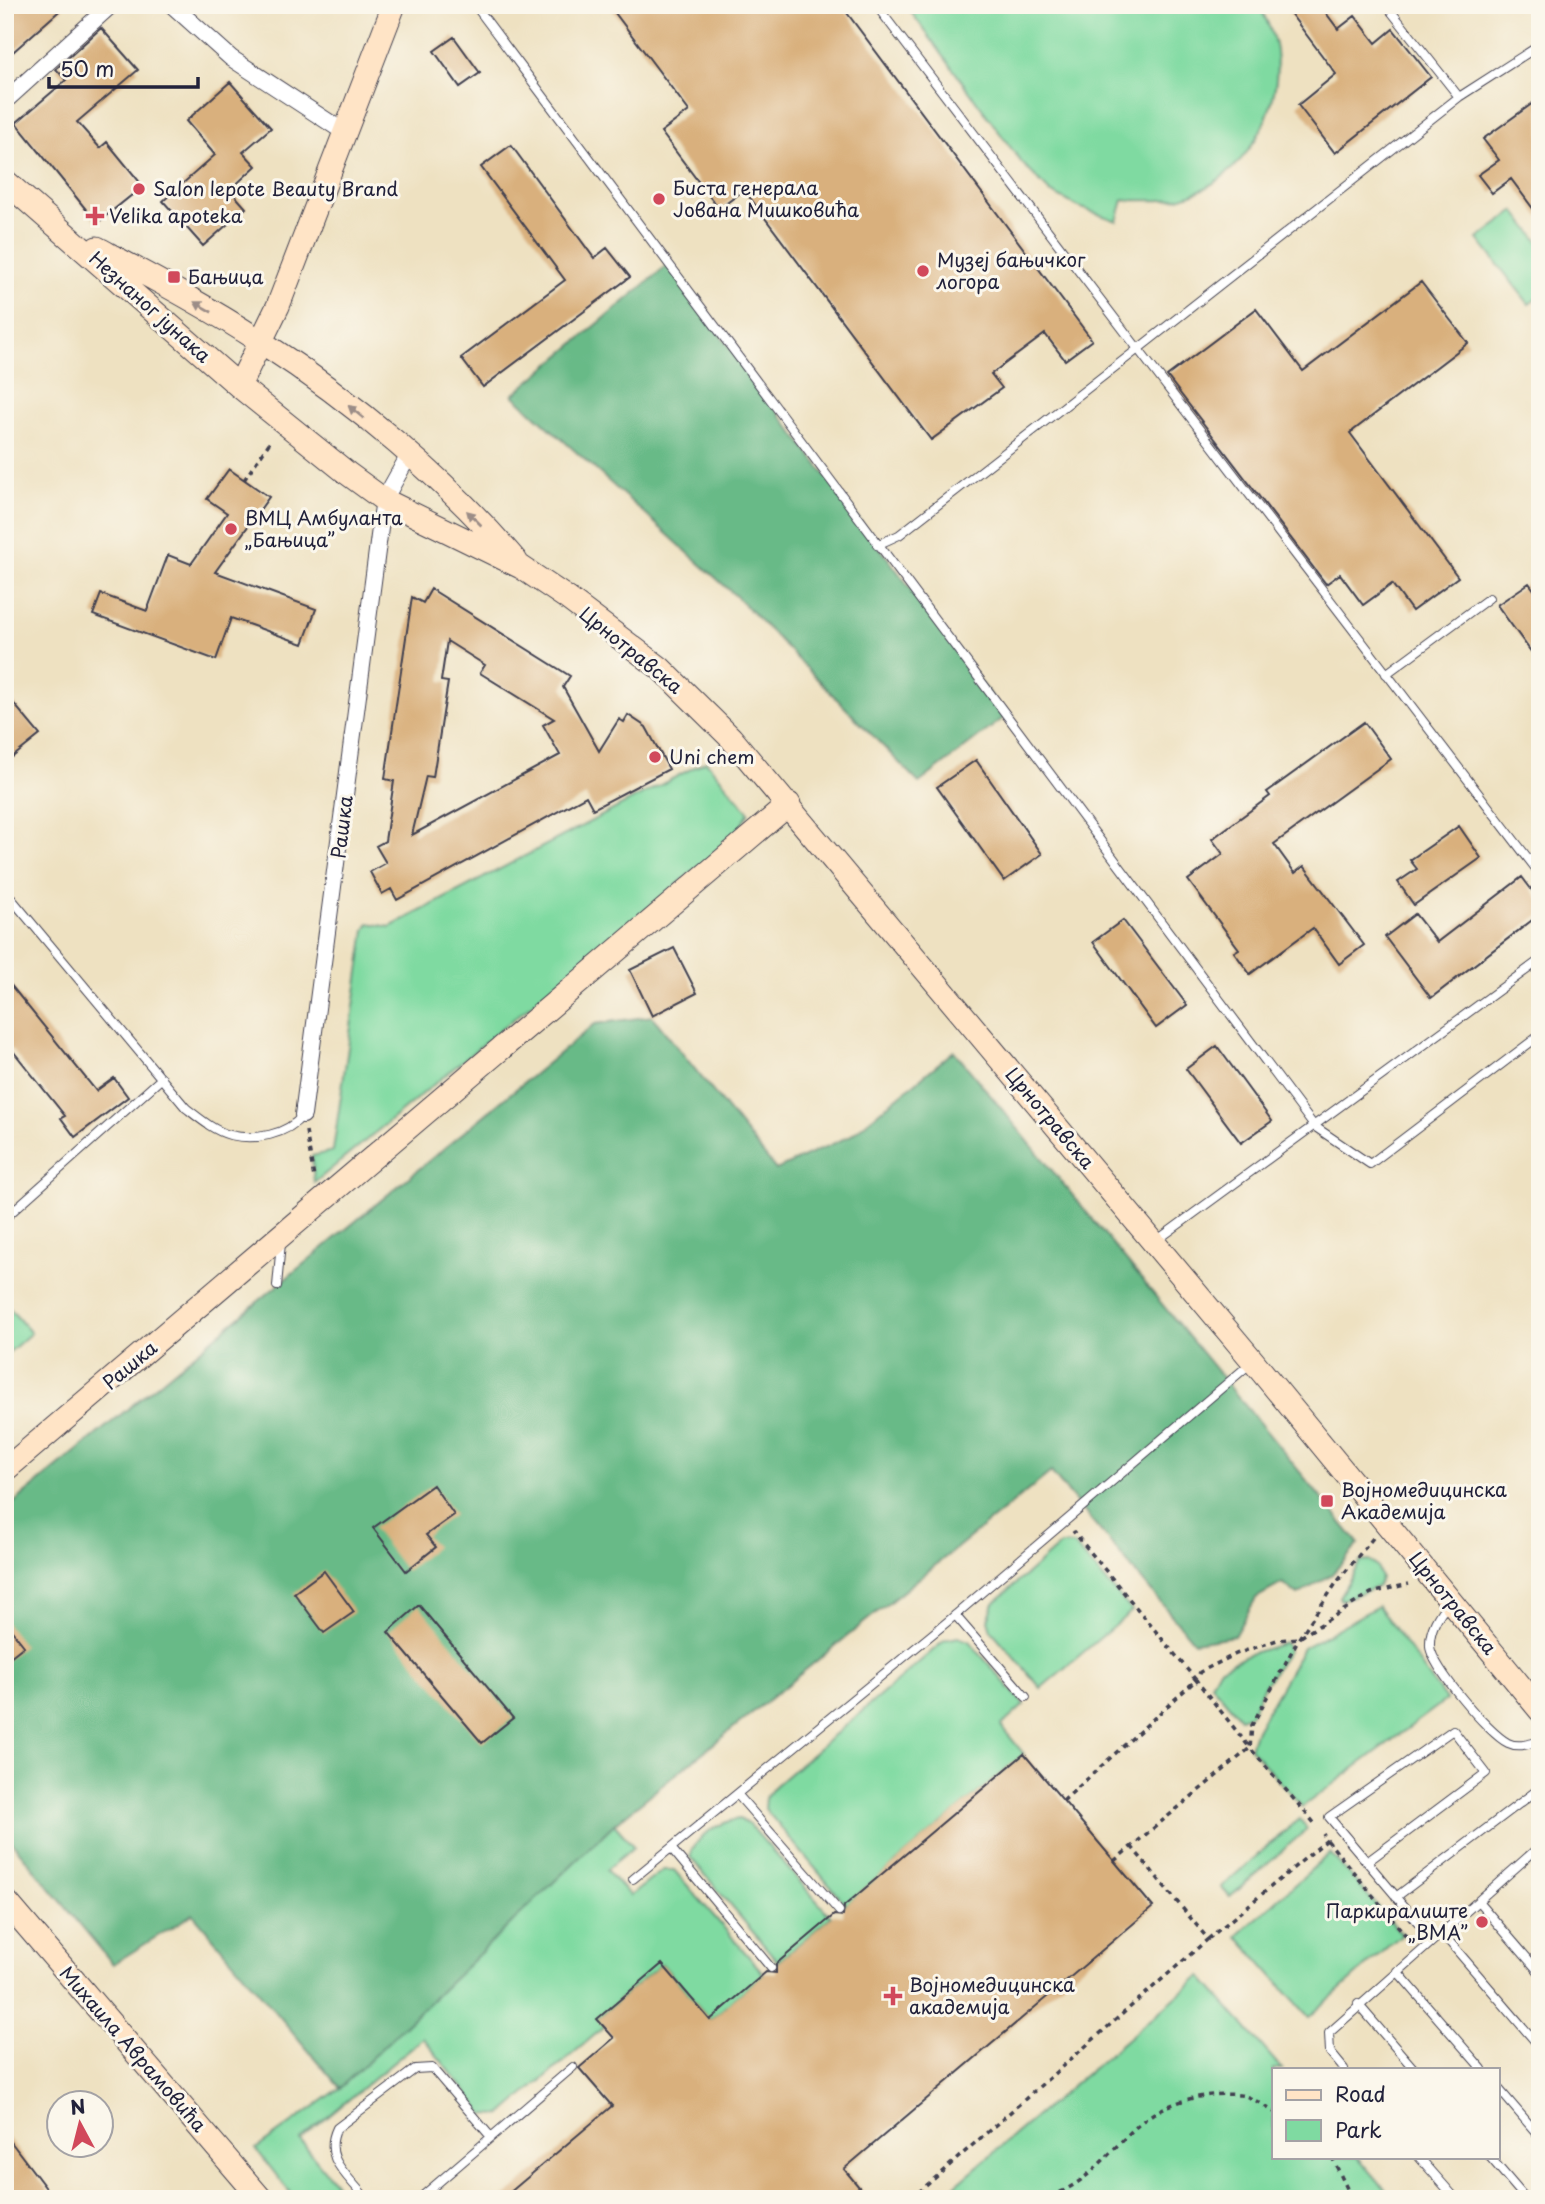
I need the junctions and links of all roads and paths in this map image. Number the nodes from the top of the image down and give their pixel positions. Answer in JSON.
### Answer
{"nodes":[{"id":1,"x":111,"y":5,"type":"edge"},
{"id":2,"x":172,"y":5,"type":"edge"},
{"id":3,"x":394,"y":5,"type":"edge"},
{"id":4,"x":475,"y":5,"type":"edge"},
{"id":5,"x":876,"y":5,"type":"edge"},
{"id":6,"x":1386,"y":5,"type":"edge"},
{"id":7,"x":1540,"y":45,"type":"edge"},
{"id":8,"x":1459,"y":97,"type":"junction"},
{"id":9,"x":5,"y":101,"type":"edge"},
{"id":10,"x":344,"y":132,"type":"junction"},
{"id":11,"x":5,"y":181,"type":"edge"},
{"id":12,"x":61,"y":227,"type":"junction"},
{"id":13,"x":261,"y":341,"type":"junction"},
{"id":14,"x":1138,"y":349,"type":"junction"},
{"id":15,"x":239,"y":386,"type":"junction"},
{"id":16,"x":275,"y":434,"type":"dead end"},
{"id":17,"x":409,"y":455,"type":"junction"},
{"id":18,"x":244,"y":480,"type":"dead end"},
{"id":19,"x":384,"y":499,"type":"junction"},
{"id":20,"x":877,"y":545,"type":"junction"},
{"id":21,"x":521,"y":567,"type":"junction"},
{"id":22,"x":1489,"y":598,"type":"dead end"},
{"id":23,"x":1386,"y":674,"type":"junction"},
{"id":24,"x":789,"y":804,"type":"junction"},
{"id":25,"x":1540,"y":874,"type":"edge"},
{"id":26,"x":5,"y":891,"type":"edge"},
{"id":27,"x":1540,"y":960,"type":"edge"},
{"id":28,"x":1540,"y":1035,"type":"edge"},
{"id":29,"x":162,"y":1079,"type":"junction"},
{"id":30,"x":303,"y":1115,"type":"junction"},
{"id":31,"x":1314,"y":1126,"type":"junction"},
{"id":32,"x":319,"y":1205,"type":"junction"},
{"id":33,"x":5,"y":1218,"type":"edge"},
{"id":34,"x":282,"y":1237,"type":"junction"},
{"id":35,"x":1154,"y":1243,"type":"junction"},
{"id":36,"x":277,"y":1286,"type":"dead end"},
{"id":37,"x":1253,"y":1361,"type":"junction"},
{"id":38,"x":5,"y":1470,"type":"edge"},
{"id":39,"x":1065,"y":1521,"type":"junction"},
{"id":40,"x":1375,"y":1535,"type":"dead end"},
{"id":41,"x":1414,"y":1583,"type":"dead end"},
{"id":42,"x":1451,"y":1599,"type":"junction"},
{"id":43,"x":955,"y":1615,"type":"junction"},
{"id":44,"x":1299,"y":1638,"type":"junction"},
{"id":45,"x":1196,"y":1680,"type":"junction"},
{"id":46,"x":1026,"y":1697,"type":"dead end"},
{"id":47,"x":1540,"y":1710,"type":"edge"},
{"id":48,"x":1540,"y":1741,"type":"edge"},
{"id":49,"x":1250,"y":1748,"type":"junction"},
{"id":50,"x":1540,"y":1788,"type":"edge"},
{"id":51,"x":737,"y":1794,"type":"junction"},
{"id":52,"x":1063,"y":1801,"type":"dead end"},
{"id":53,"x":1327,"y":1840,"type":"junction"},
{"id":54,"x":1131,"y":1846,"type":"junction"},
{"id":55,"x":1540,"y":1846,"type":"edge"},
{"id":56,"x":671,"y":1848,"type":"junction"},
{"id":57,"x":1114,"y":1861,"type":"dead end"},
{"id":58,"x":1367,"y":1862,"type":"junction"},
{"id":59,"x":633,"y":1879,"type":"dead end"},
{"id":60,"x":1396,"y":1897,"type":"junction"},
{"id":61,"x":5,"y":1900,"type":"edge"},
{"id":62,"x":1478,"y":1901,"type":"junction"},
{"id":63,"x":839,"y":1911,"type":"dead end"},
{"id":64,"x":1442,"y":1933,"type":"junction"},
{"id":65,"x":1208,"y":1939,"type":"junction"},
{"id":66,"x":1433,"y":1940,"type":"junction"},
{"id":67,"x":1420,"y":1950,"type":"junction"},
{"id":68,"x":771,"y":1968,"type":"dead end"},
{"id":69,"x":1397,"y":1971,"type":"junction"},
{"id":70,"x":1540,"y":1973,"type":"edge"},
{"id":71,"x":1358,"y":2004,"type":"junction"},
{"id":72,"x":1540,"y":2047,"type":"edge"},
{"id":73,"x":573,"y":2067,"type":"dead end"},
{"id":74,"x":1343,"y":2068,"type":"edge"},
{"id":75,"x":1413,"y":2068,"type":"edge"},
{"id":76,"x":1481,"y":2068,"type":"edge"},
{"id":77,"x":1500,"y":2090,"type":"edge"},
{"id":78,"x":1272,"y":2111,"type":"edge"},
{"id":79,"x":491,"y":2137,"type":"junction"},
{"id":80,"x":1540,"y":2137,"type":"edge"},
{"id":81,"x":1332,"y":2158,"type":"edge"},
{"id":82,"x":1420,"y":2158,"type":"edge"},
{"id":83,"x":1491,"y":2158,"type":"edge"},
{"id":84,"x":261,"y":2199,"type":"edge"},
{"id":85,"x":366,"y":2199,"type":"edge"},
{"id":86,"x":419,"y":2199,"type":"edge"},
{"id":87,"x":911,"y":2199,"type":"edge"},
{"id":88,"x":1041,"y":2199,"type":"edge"},
{"id":89,"x":1352,"y":2199,"type":"edge"},
{"id":90,"x":1455,"y":2199,"type":"edge"},
{"id":91,"x":1526,"y":2199,"type":"edge"}],
"edges":[{"from":1,"to":9,"type":"street"},
{"from":2,"to":10,"type":"street"},
{"from":3,"to":10,"type":"main road"},
{"from":4,"to":20,"type":"lane"},
{"from":5,"to":14,"type":"lane"},
{"from":6,"to":8,"type":"lane"},
{"from":7,"to":8,"type":"lane"},
{"from":8,"to":14,"type":"lane"},
{"from":10,"to":13,"type":"main road"},
{"from":11,"to":12,"type":"main road","name":"Незнаног јунака"},
{"from":13,"to":12,"type":"main road","name":"Незнаног јунака","one_way":true},
{"from":12,"to":15,"type":"main road","name":"Незнаног јунака"},
{"from":13,"to":15,"type":"main road"},
{"from":17,"to":13,"type":"main road","name":"Црнотравска","one_way":true},
{"from":14,"to":20,"type":"lane"},
{"from":14,"to":23,"type":"lane"},
{"from":15,"to":19,"type":"main road","name":"Црнотравска"},
{"from":16,"to":18,"type":"path"},
{"from":17,"to":19,"type":"street","name":"Рашка"},
{"from":21,"to":17,"type":"main road","name":"Црнотравска","one_way":true},
{"from":19,"to":21,"type":"main road","name":"Црнотравска"},
{"from":19,"to":30,"type":"street","name":"Рашка"},
{"from":20,"to":31,"type":"lane"},
{"from":21,"to":24,"type":"main road","name":"Црнотравска"},
{"from":22,"to":23,"type":"lane"},
{"from":23,"to":25,"type":"lane"},
{"from":24,"to":32,"type":"main road","name":"Рашка"},
{"from":24,"to":35,"type":"main road","name":"Црнотравска"},
{"from":26,"to":29,"type":"lane"},
{"from":27,"to":31,"type":"lane"},
{"from":28,"to":31,"type":"lane"},
{"from":29,"to":30,"type":"lane"},
{"from":29,"to":33,"type":"lane"},
{"from":30,"to":32,"type":"path"},
{"from":31,"to":35,"type":"lane"},
{"from":32,"to":34,"type":"main road","name":"Рашка"},
{"from":34,"to":36,"type":"lane"},
{"from":34,"to":38,"type":"main road","name":"Рашка"},
{"from":35,"to":37,"type":"main road","name":"Црнотравска"},
{"from":37,"to":39,"type":"lane"},
{"from":37,"to":42,"type":"main road","name":"Црнотравска"},
{"from":39,"to":43,"type":"lane"},
{"from":39,"to":45,"type":"path"},
{"from":40,"to":44,"type":"path"},
{"from":41,"to":44,"type":"path"},
{"from":42,"to":47,"type":"main road","name":"Црнотравска"},
{"from":42,"to":48,"type":"lane"},
{"from":43,"to":46,"type":"lane"},
{"from":43,"to":51,"type":"lane"},
{"from":44,"to":45,"type":"path"},
{"from":44,"to":49,"type":"path"},
{"from":45,"to":49,"type":"path"},
{"from":45,"to":52,"type":"path"},
{"from":49,"to":53,"type":"path"},
{"from":49,"to":54,"type":"path"},
{"from":50,"to":60,"type":"lane"},
{"from":51,"to":56,"type":"lane"},
{"from":51,"to":63,"type":"lane"},
{"from":53,"to":65,"type":"path"},
{"from":53,"to":67,"type":"path"},
{"from":54,"to":57,"type":"path"},
{"from":54,"to":65,"type":"path"},
{"from":55,"to":62,"type":"lane"},
{"from":56,"to":59,"type":"lane"},
{"from":56,"to":68,"type":"lane"},
{"from":58,"to":58,"type":"lane"},
{"from":58,"to":60,"type":"lane"},
{"from":60,"to":66,"type":"lane"},
{"from":61,"to":84,"type":"main road","name":"Михаила Аврамовића"},
{"from":62,"to":64,"type":"lane"},
{"from":62,"to":70,"type":"lane"},
{"from":64,"to":66,"type":"lane"},
{"from":64,"to":72,"type":"lane"},
{"from":65,"to":87,"type":"path"},
{"from":66,"to":67,"type":"lane"},
{"from":67,"to":69,"type":"lane"},
{"from":69,"to":71,"type":"lane"},
{"from":69,"to":76,"type":"lane"},
{"from":71,"to":74,"type":"lane"},
{"from":71,"to":75,"type":"lane"},
{"from":73,"to":79,"type":"lane"},
{"from":77,"to":80,"type":"lane"},
{"from":78,"to":88,"type":"path"},
{"from":79,"to":85,"type":"lane"},
{"from":79,"to":86,"type":"lane"},
{"from":81,"to":89,"type":"path"},
{"from":82,"to":90,"type":"lane"},
{"from":83,"to":91,"type":"lane"}]}
